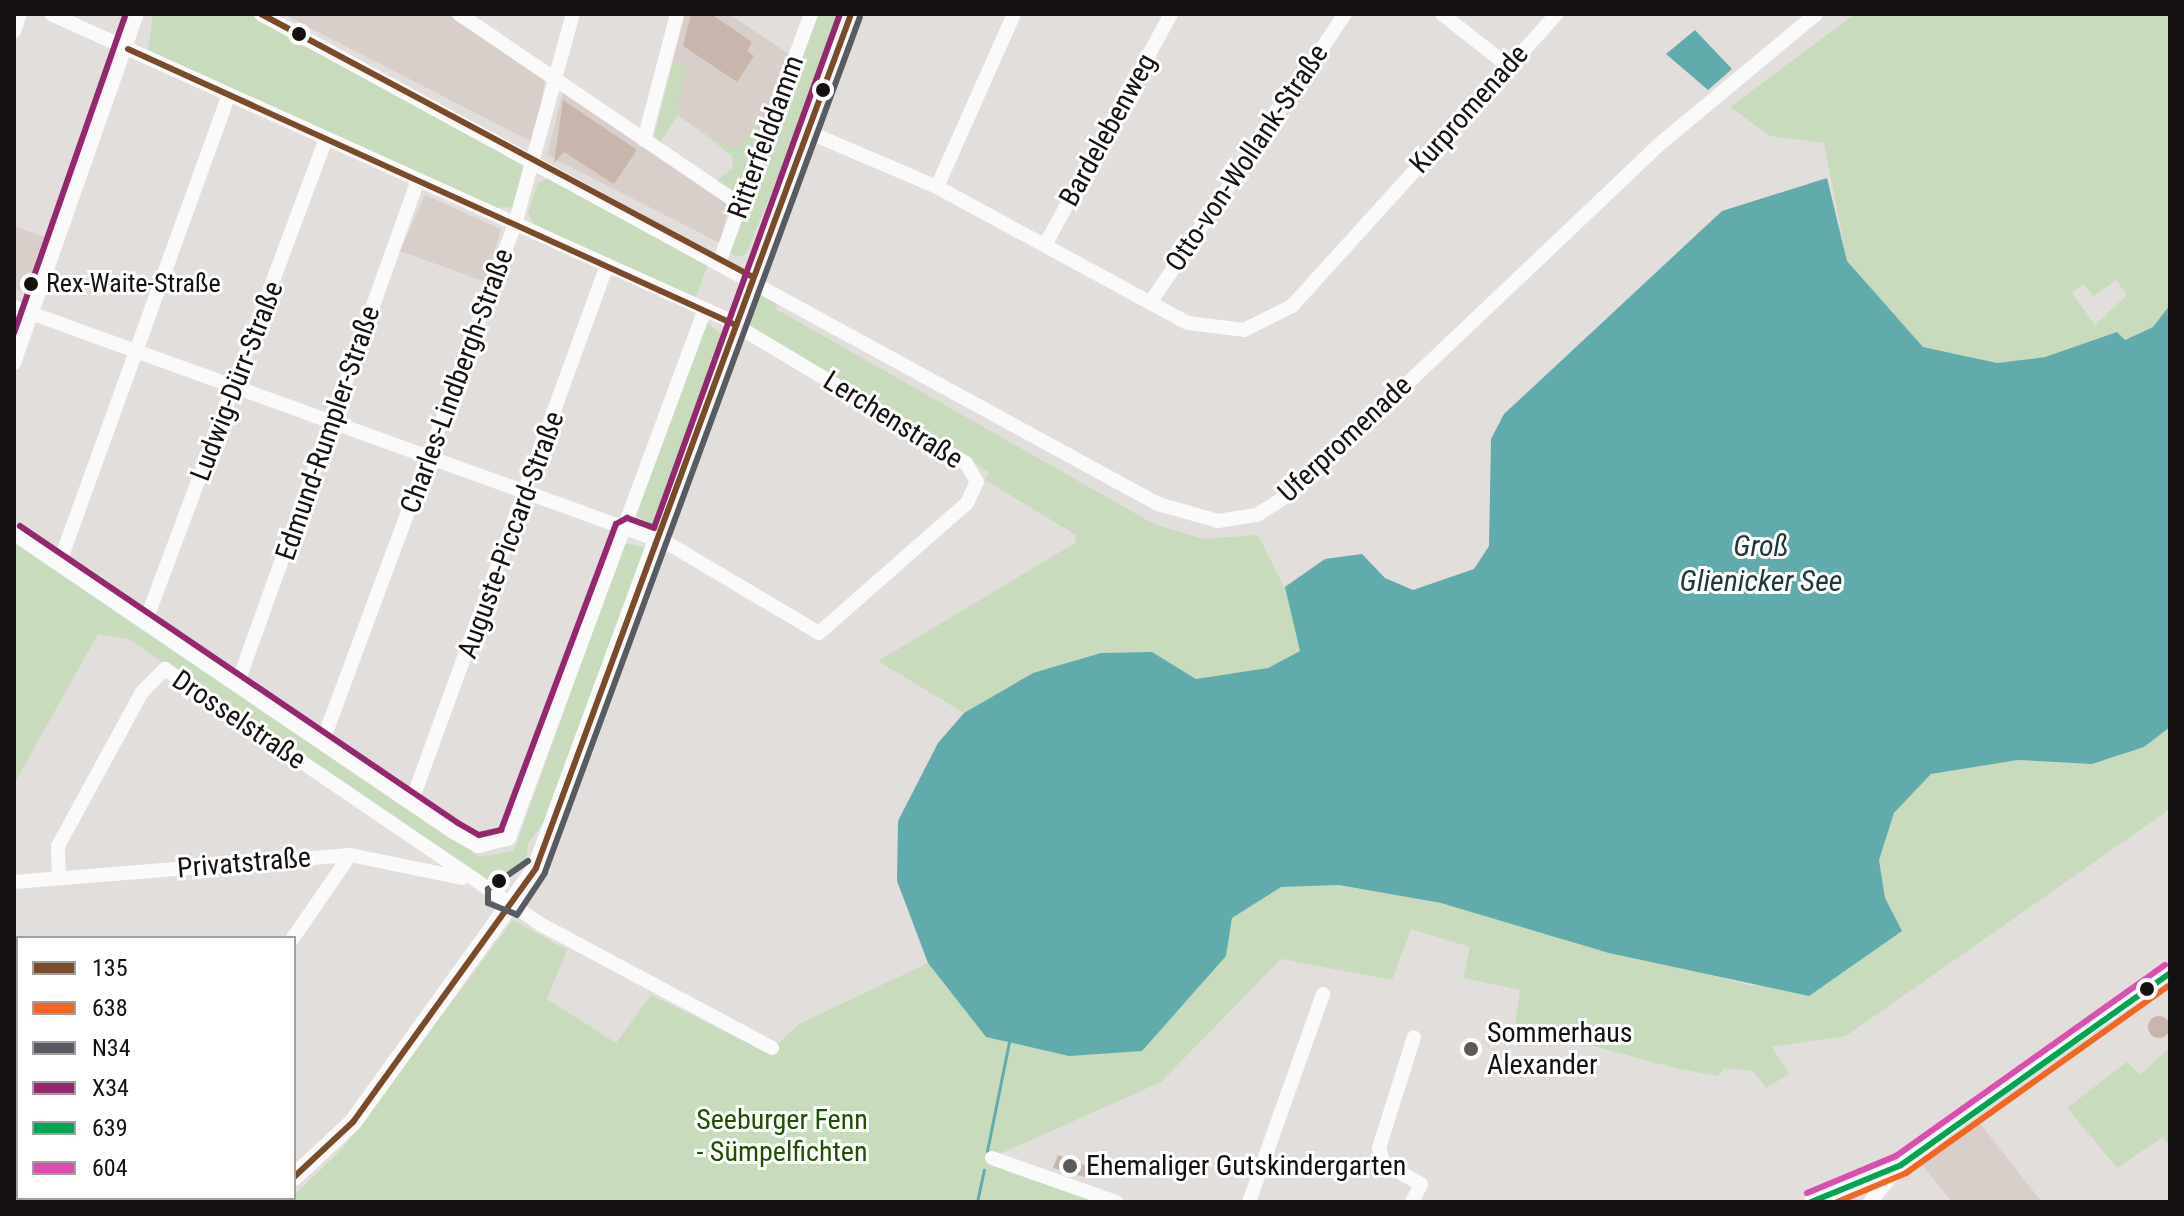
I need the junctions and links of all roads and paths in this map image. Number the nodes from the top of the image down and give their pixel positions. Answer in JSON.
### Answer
{"nodes":[{"id":1,"x":20,"y":14,"type":"edge"},
{"id":2,"x":51,"y":14,"type":"edge"},
{"id":3,"x":137,"y":14,"type":"edge"},
{"id":4,"x":261,"y":14,"type":"edge"},
{"id":5,"x":573,"y":14,"type":"edge"},
{"id":6,"x":677,"y":14,"type":"edge"},
{"id":7,"x":811,"y":14,"type":"edge"},
{"id":8,"x":851,"y":14,"type":"edge"},
{"id":9,"x":1014,"y":14,"type":"edge"},
{"id":10,"x":1171,"y":14,"type":"edge"},
{"id":11,"x":1345,"y":14,"type":"edge"},
{"id":12,"x":1442,"y":14,"type":"edge"},
{"id":13,"x":1557,"y":14,"type":"edge"},
{"id":14,"x":1816,"y":14,"type":"edge"},
{"id":15,"x":462,"y":15,"type":"edge"},
{"id":16,"x":14,"y":31,"type":"edge"},
{"id":17,"x":128,"y":49,"type":"junction"},
{"id":18,"x":1507,"y":65,"type":"junction"},
{"id":19,"x":555,"y":80,"type":"junction"},
{"id":20,"x":229,"y":95,"type":"junction"},
{"id":21,"x":808,"y":132,"type":"junction"},
{"id":22,"x":326,"y":139,"type":"junction"},
{"id":23,"x":644,"y":140,"type":"junction"},
{"id":24,"x":536,"y":161,"type":"junction"},
{"id":25,"x":418,"y":180,"type":"junction"},
{"id":26,"x":937,"y":187,"type":"junction"},
{"id":27,"x":741,"y":205,"type":"junction"},
{"id":28,"x":515,"y":224,"type":"junction"},
{"id":29,"x":1045,"y":245,"type":"junction"},
{"id":30,"x":720,"y":260,"type":"junction"},
{"id":31,"x":607,"y":265,"type":"junction"},
{"id":32,"x":753,"y":277,"type":"junction"},
{"id":33,"x":1150,"y":303,"type":"junction"},
{"id":34,"x":14,"y":307,"type":"edge"},
{"id":35,"x":705,"y":309,"type":"junction"},
{"id":36,"x":32,"y":312,"type":"junction"},
{"id":37,"x":736,"y":325,"type":"junction"},
{"id":38,"x":140,"y":352,"type":"junction"},
{"id":39,"x":14,"y":363,"type":"edge"},
{"id":40,"x":237,"y":386,"type":"junction"},
{"id":41,"x":332,"y":422,"type":"junction"},
{"id":42,"x":429,"y":457,"type":"junction"},
{"id":43,"x":526,"y":492,"type":"junction"},
{"id":44,"x":625,"y":528,"type":"junction"},
{"id":45,"x":14,"y":534,"type":"edge"},
{"id":46,"x":660,"y":541,"type":"junction"},
{"id":47,"x":59,"y":564,"type":"junction"},
{"id":48,"x":145,"y":623,"type":"junction"},
{"id":49,"x":237,"y":685,"type":"junction"},
{"id":50,"x":322,"y":743,"type":"junction"},
{"id":51,"x":411,"y":803,"type":"junction"},
{"id":52,"x":350,"y":855,"type":"junction"},
{"id":53,"x":59,"y":878,"type":"junction"},
{"id":54,"x":471,"y":880,"type":"junction"},
{"id":55,"x":14,"y":882,"type":"edge"},
{"id":56,"x":513,"y":906,"type":"junction"},
{"id":57,"x":294,"y":936,"type":"edge"},
{"id":58,"x":2170,"y":973,"type":"edge"},
{"id":59,"x":1323,"y":994,"type":"dead end"},
{"id":60,"x":1414,"y":1037,"type":"dead end"},
{"id":61,"x":772,"y":1048,"type":"dead end"},
{"id":62,"x":992,"y":1158,"type":"dead end"},
{"id":63,"x":1901,"y":1165,"type":"junction"},
{"id":64,"x":296,"y":1175,"type":"edge"},
{"id":65,"x":1116,"y":1202,"type":"edge"},
{"id":66,"x":1249,"y":1202,"type":"edge"},
{"id":67,"x":1412,"y":1202,"type":"edge"},
{"id":68,"x":1811,"y":1202,"type":"edge"},
{"id":69,"x":1870,"y":1202,"type":"edge"}],
"edges":[{"from":1,"to":16,"type":"street"},
{"from":2,"to":17,"type":"street"},
{"from":3,"to":17,"type":"street"},
{"from":4,"to":24,"type":"street","name":"Uferpromenade"},
{"from":5,"to":19,"type":"street","name":"Charles-Lindbergh-Straße"},
{"from":6,"to":23,"type":"street"},
{"from":7,"to":27,"type":"street","name":"Ritterfelddamm"},
{"from":8,"to":21,"type":"main road","name":"Ritterfelddamm"},
{"from":9,"to":26,"type":"street"},
{"from":10,"to":29,"type":"street","name":"Bardelebenweg"},
{"from":11,"to":33,"type":"street","name":"Otto-von-Wollank-Straße"},
{"from":12,"to":18,"type":"street"},
{"from":13,"to":18,"type":"street","name":"Kurpromenade"},
{"from":14,"to":32,"type":"street","name":"Uferpromenade"},
{"from":15,"to":19,"type":"street"},
{"from":17,"to":20,"type":"street"},
{"from":17,"to":36,"type":"street"},
{"from":18,"to":33,"type":"street","name":"Kurpromenade"},
{"from":19,"to":23,"type":"street"},
{"from":19,"to":24,"type":"street","name":"Charles-Lindbergh-Straße"},
{"from":20,"to":22,"type":"street"},
{"from":20,"to":38,"type":"street"},
{"from":21,"to":26,"type":"street","name":"Kurpromenade"},
{"from":21,"to":32,"type":"main road","name":"Ritterfelddamm"},
{"from":22,"to":25,"type":"street"},
{"from":22,"to":40,"type":"street","name":"Ludwig-Dürr-Straße"},
{"from":23,"to":27,"type":"street"},
{"from":24,"to":28,"type":"street","name":"Charles-Lindbergh-Straße"},
{"from":24,"to":30,"type":"street","name":"Uferpromenade"},
{"from":25,"to":28,"type":"street"},
{"from":25,"to":41,"type":"street","name":"Edmund-Rumpler-Straße"},
{"from":26,"to":29,"type":"street","name":"Kurpromenade"},
{"from":27,"to":30,"type":"street","name":"Ritterfelddamm"},
{"from":28,"to":31,"type":"street"},
{"from":28,"to":42,"type":"street","name":"Charles-Lindbergh-Straße"},
{"from":29,"to":33,"type":"street","name":"Kurpromenade"},
{"from":30,"to":32,"type":"street","name":"Uferpromenade"},
{"from":31,"to":35,"type":"street"},
{"from":31,"to":43,"type":"street","name":"Auguste-Piccard-Straße"},
{"from":32,"to":37,"type":"main road","name":"Ritterfelddamm"},
{"from":34,"to":36,"type":"street"},
{"from":35,"to":37,"type":"street"},
{"from":35,"to":44,"type":"street"},
{"from":36,"to":38,"type":"street"},
{"from":36,"to":39,"type":"street"},
{"from":37,"to":46,"type":"main road","name":"Ritterfelddamm"},
{"from":37,"to":46,"type":"street","name":"Lerchenstraße"},
{"from":38,"to":40,"type":"street"},
{"from":38,"to":47,"type":"street"},
{"from":40,"to":41,"type":"street"},
{"from":40,"to":48,"type":"street","name":"Ludwig-Dürr-Straße"},
{"from":41,"to":42,"type":"street"},
{"from":41,"to":49,"type":"street","name":"Edmund-Rumpler-Straße"},
{"from":42,"to":43,"type":"street"},
{"from":42,"to":50,"type":"street","name":"Charles-Lindbergh-Straße"},
{"from":43,"to":44,"type":"street"},
{"from":43,"to":51,"type":"street","name":"Auguste-Piccard-Straße"},
{"from":44,"to":46,"type":"street"},
{"from":44,"to":51,"type":"street"},
{"from":45,"to":47,"type":"street"},
{"from":46,"to":56,"type":"main road","name":"Ritterfelddamm"},
{"from":47,"to":48,"type":"street"},
{"from":48,"to":49,"type":"street"},
{"from":49,"to":50,"type":"street"},
{"from":50,"to":51,"type":"street"},
{"from":52,"to":53,"type":"street","name":"Privatstraße"},
{"from":52,"to":54,"type":"street","name":"Privatstraße"},
{"from":52,"to":57,"type":"street"},
{"from":53,"to":54,"type":"street","name":"Drosselstraße"},
{"from":53,"to":55,"type":"street","name":"Privatstraße"},
{"from":54,"to":56,"type":"street","name":"Drosselstraße"},
{"from":56,"to":61,"type":"street","name":"Drosselstraße"},
{"from":56,"to":64,"type":"main road","name":"Ritterfelddamm"},
{"from":58,"to":63,"type":"street"},
{"from":59,"to":66,"type":"street"},
{"from":60,"to":67,"type":"street"},
{"from":62,"to":65,"type":"street"},
{"from":63,"to":68,"type":"street"},
{"from":63,"to":69,"type":"street"}]}
